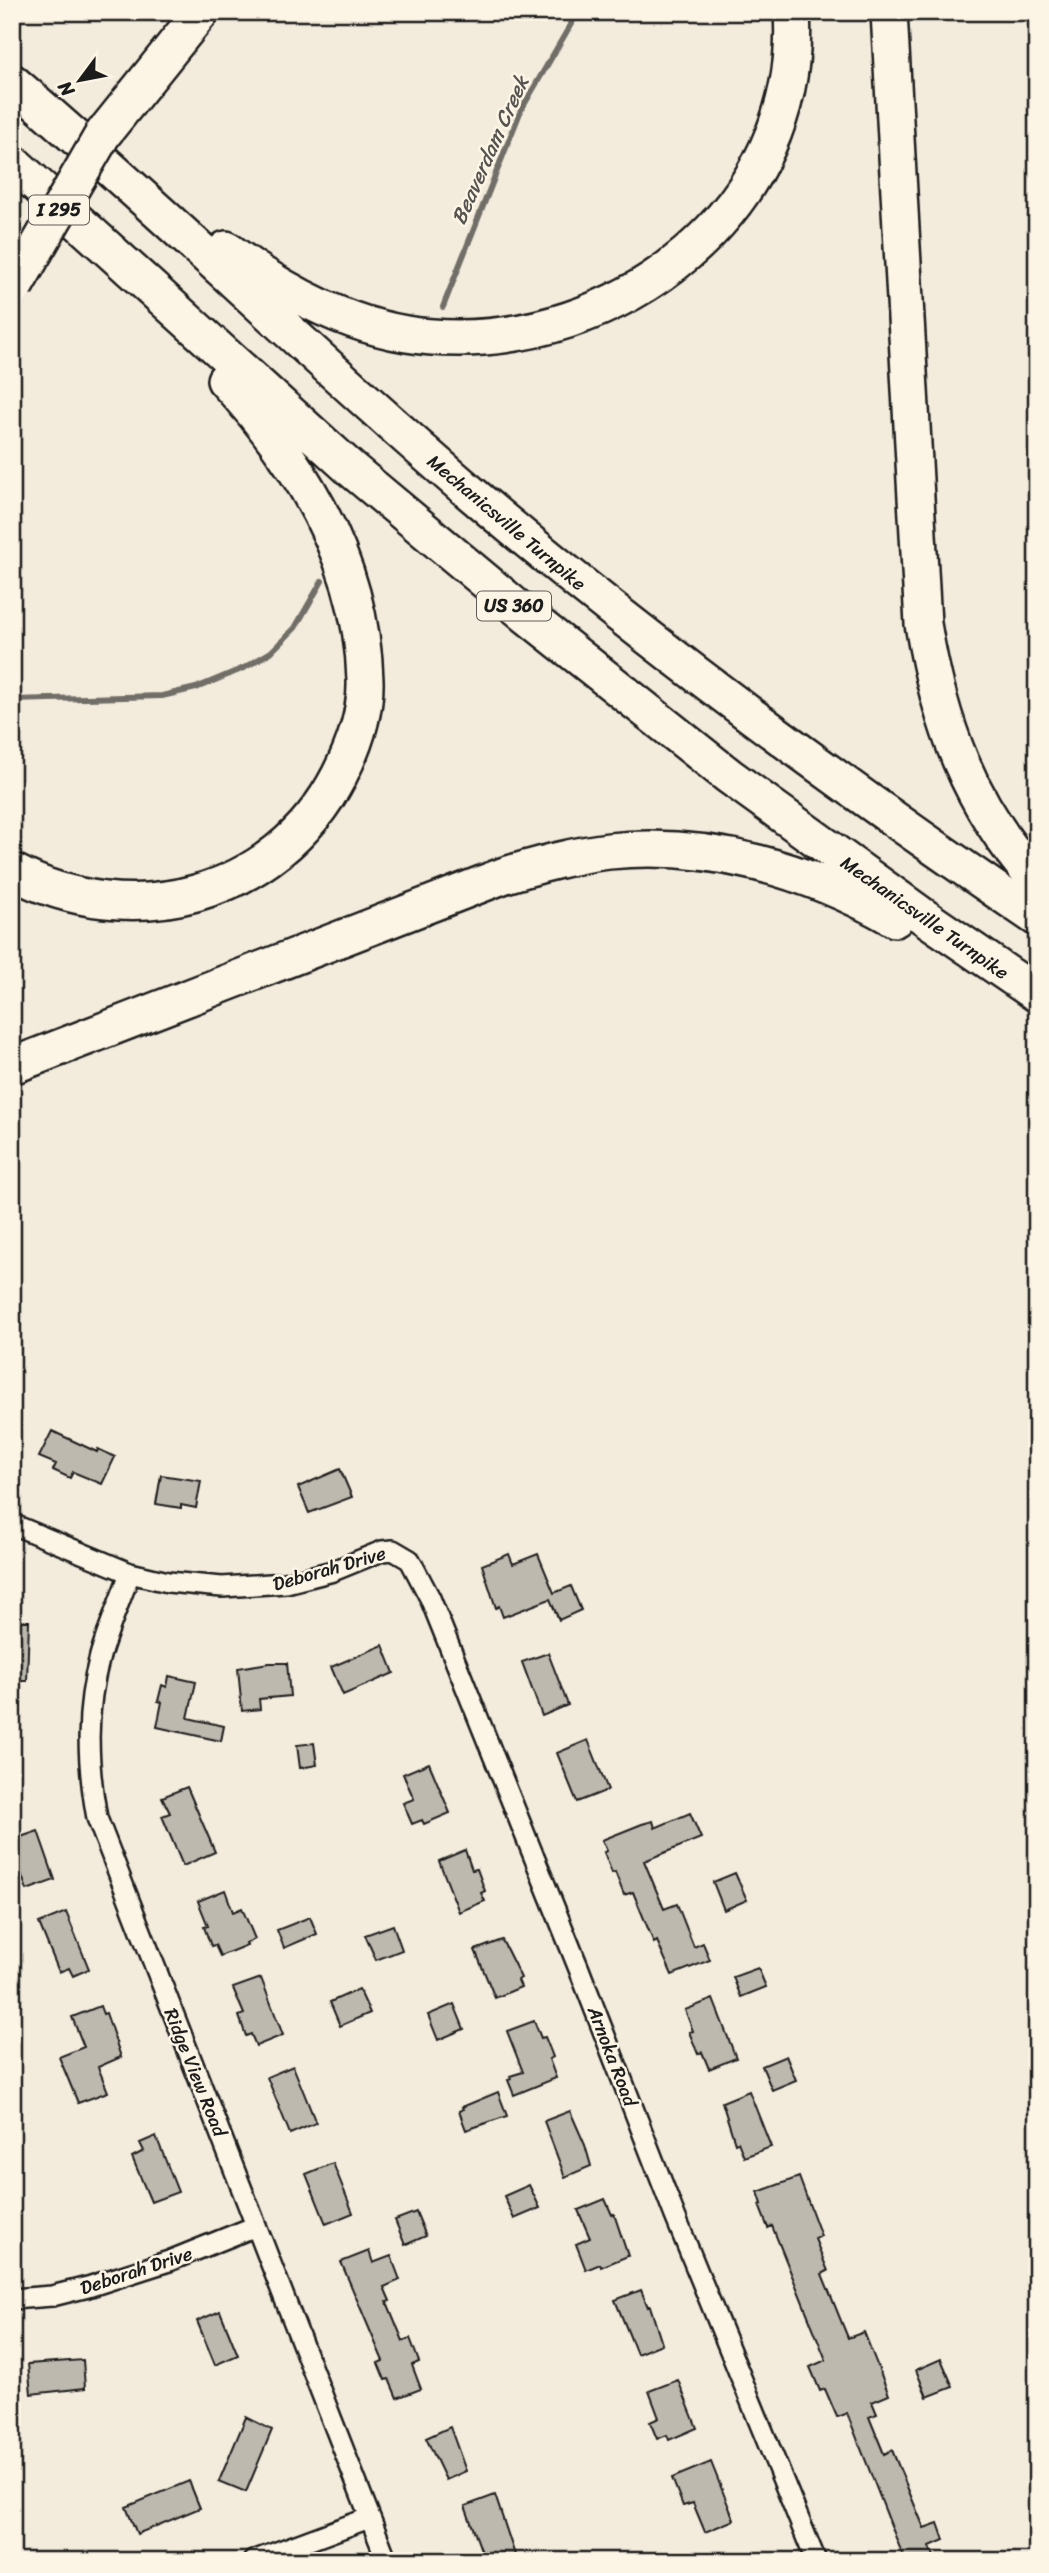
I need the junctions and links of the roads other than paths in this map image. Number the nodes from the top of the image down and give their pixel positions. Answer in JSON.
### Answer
{"nodes":[{"id":1,"x":174,"y":12,"type":"edge"},
{"id":2,"x":201,"y":12,"type":"edge"},
{"id":3,"x":793,"y":12,"type":"edge"},
{"id":4,"x":889,"y":12,"type":"edge"},
{"id":5,"x":162,"y":48,"type":"junction"},
{"id":6,"x":12,"y":82,"type":"edge"},
{"id":7,"x":59,"y":121,"type":"junction"},
{"id":8,"x":19,"y":168,"type":"edge"},
{"id":9,"x":14,"y":289,"type":"edge"},
{"id":10,"x":12,"y":871,"type":"edge"},
{"id":11,"x":1037,"y":882,"type":"edge"},
{"id":12,"x":1037,"y":918,"type":"edge"},
{"id":13,"x":1037,"y":994,"type":"edge"},
{"id":14,"x":1037,"y":1006,"type":"edge"},
{"id":15,"x":12,"y":1066,"type":"edge"},
{"id":16,"x":12,"y":1524,"type":"edge"},
{"id":17,"x":404,"y":1554,"type":"joint"},
{"id":18,"x":130,"y":1573,"type":"junction"},
{"id":19,"x":256,"y":2225,"type":"junction"},
{"id":20,"x":12,"y":2299,"type":"edge"},
{"id":21,"x":369,"y":2518,"type":"junction"},
{"id":22,"x":253,"y":2561,"type":"edge"},
{"id":23,"x":387,"y":2561,"type":"edge"},
{"id":24,"x":816,"y":2561,"type":"edge"}],
"edges":[{"from":1,"to":5,"type":"highway"},
{"from":2,"to":5,"type":"highway"},
{"from":3,"to":7,"type":"highway"},
{"from":4,"to":11,"type":"highway"},
{"from":5,"to":9,"type":"highway","number":"I 295","bridge":true},
{"from":6,"to":7,"type":"highway","name":"Mechanicsville Turnpike","number":"US 360"},
{"from":7,"to":12,"type":"highway","name":"Mechanicsville Turnpike","number":"US 360"},
{"from":8,"to":10,"type":"highway"},
{"from":8,"to":13,"type":"highway","name":"Mechanicsville Turnpike","number":"US 360"},
{"from":14,"to":15,"type":"highway"},
{"from":16,"to":18,"type":"street","name":"Deborah Drive"},
{"from":17,"to":18,"type":"street","name":"Deborah Drive"},
{"from":17,"to":24,"type":"street","name":"Arnoka Road"},
{"from":18,"to":19,"type":"street","name":"Ridge View Road"},
{"from":19,"to":20,"type":"street","name":"Deborah Drive"},
{"from":19,"to":21,"type":"street","name":"Ridge View Road"},
{"from":21,"to":22,"type":"street"},
{"from":21,"to":23,"type":"street","name":"Ridge View Road"}]}
